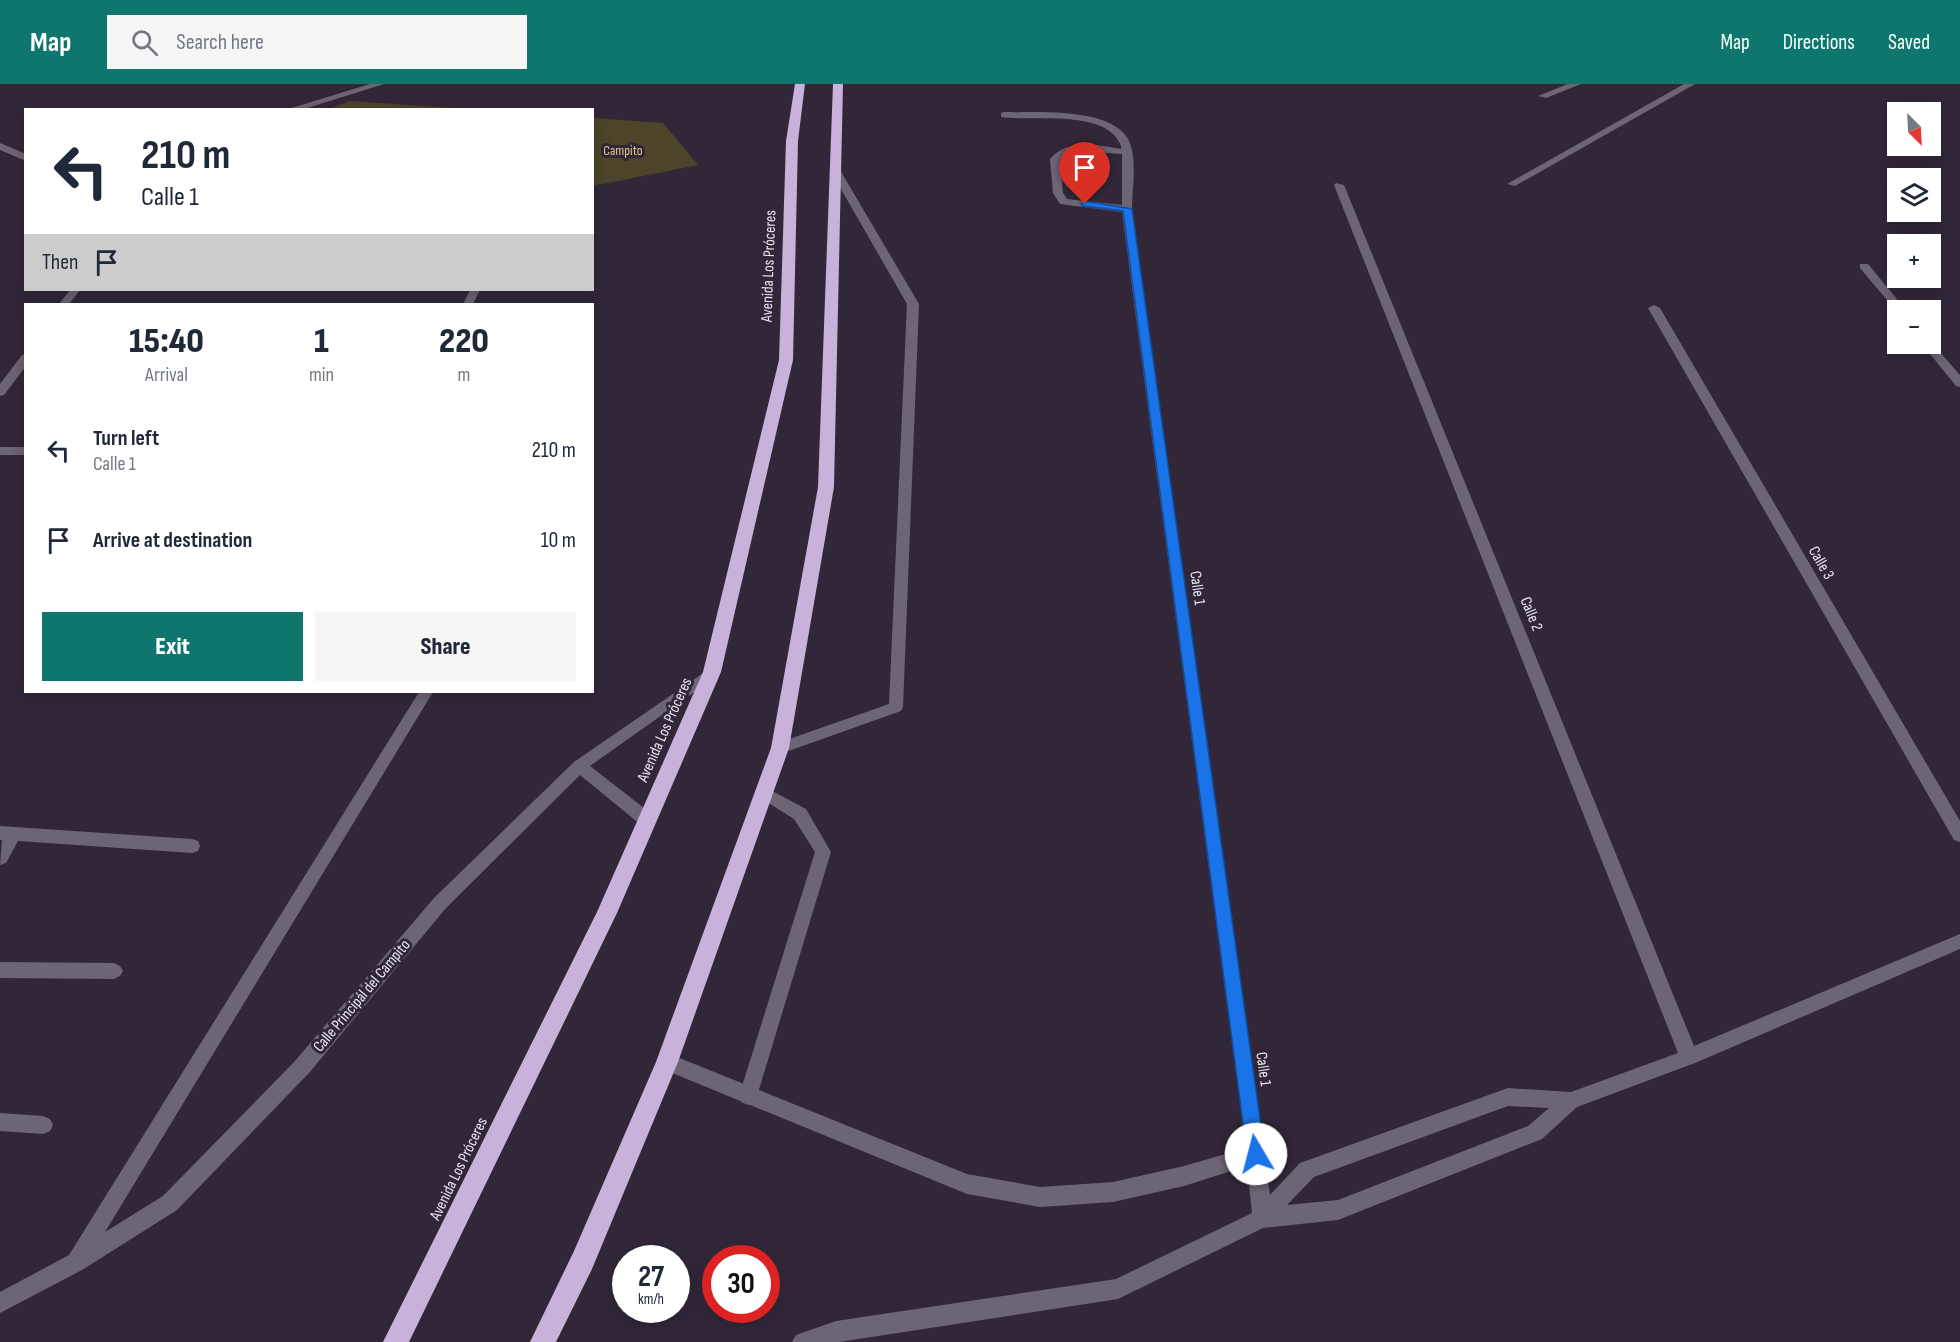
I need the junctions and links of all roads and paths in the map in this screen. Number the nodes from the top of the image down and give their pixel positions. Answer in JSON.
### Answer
{"nodes":[{"id":1,"x":380,"y":84,"type":"edge"},
{"id":2,"x":800,"y":84,"type":"edge"},
{"id":3,"x":838,"y":84,"type":"edge"},
{"id":4,"x":1577,"y":84,"type":"edge"},
{"id":5,"x":1691,"y":84,"type":"edge"},
{"id":6,"x":1543,"y":96,"type":"dead end"},
{"id":7,"x":296,"y":108,"type":"edge"},
{"id":8,"x":1004,"y":115,"type":"dead end"},
{"id":9,"x":0,"y":146,"type":"edge"},
{"id":10,"x":1126,"y":152,"type":"junction"},
{"id":11,"x":24,"y":157,"type":"edge"},
{"id":12,"x":835,"y":170,"type":"junction"},
{"id":13,"x":1512,"y":184,"type":"dead end"},
{"id":14,"x":1339,"y":185,"type":"dead end"},
{"id":15,"x":1127,"y":209,"type":"junction"},
{"id":16,"x":1864,"y":266,"type":"dead end"},
{"id":17,"x":74,"y":291,"type":"edge"},
{"id":18,"x":1893,"y":300,"type":"edge"},
{"id":19,"x":65,"y":303,"type":"edge"},
{"id":20,"x":1654,"y":308,"type":"dead end"},
{"id":21,"x":1936,"y":354,"type":"edge"},
{"id":22,"x":24,"y":360,"type":"edge"},
{"id":23,"x":1960,"y":382,"type":"edge"},
{"id":24,"x":0,"y":392,"type":"edge"},
{"id":25,"x":0,"y":451,"type":"edge"},
{"id":26,"x":24,"y":451,"type":"edge"},
{"id":27,"x":712,"y":672,"type":"junction"},
{"id":28,"x":425,"y":693,"type":"edge"},
{"id":29,"x":780,"y":748,"type":"junction"},
{"id":30,"x":579,"y":766,"type":"junction"},
{"id":31,"x":763,"y":792,"type":"junction"},
{"id":32,"x":647,"y":820,"type":"junction"},
{"id":33,"x":7,"y":834,"type":"edge"},
{"id":34,"x":1960,"y":835,"type":"edge"},
{"id":35,"x":192,"y":846,"type":"dead end"},
{"id":36,"x":0,"y":858,"type":"edge"},
{"id":37,"x":1960,"y":941,"type":"edge"},
{"id":38,"x":0,"y":970,"type":"edge"},
{"id":39,"x":114,"y":971,"type":"dead end"},
{"id":40,"x":1689,"y":1057,"type":"junction"},
{"id":41,"x":667,"y":1062,"type":"junction"},
{"id":42,"x":748,"y":1096,"type":"junction"},
{"id":43,"x":1571,"y":1101,"type":"junction"},
{"id":44,"x":0,"y":1122,"type":"edge"},
{"id":45,"x":43,"y":1125,"type":"dead end"},
{"id":46,"x":1256,"y":1154,"type":"junction"},
{"id":47,"x":1262,"y":1218,"type":"junction"},
{"id":48,"x":75,"y":1263,"type":"junction"},
{"id":49,"x":0,"y":1303,"type":"edge"},
{"id":50,"x":396,"y":1342,"type":"edge"},
{"id":51,"x":543,"y":1342,"type":"edge"},
{"id":52,"x":802,"y":1342,"type":"edge"}],
"edges":[{"from":1,"to":7,"type":"street"},
{"from":2,"to":27,"type":"highway","name":"Avenida Los Próceres"},
{"from":3,"to":12,"type":"highway"},
{"from":4,"to":6,"type":"street"},
{"from":5,"to":13,"type":"street"},
{"from":8,"to":10,"type":"street"},
{"from":9,"to":11,"type":"street"},
{"from":10,"to":15,"type":"street","name":"Calle 1"},
{"from":10,"to":15,"type":"street"},
{"from":12,"to":29,"type":"highway"},
{"from":12,"to":29,"type":"street"},
{"from":14,"to":40,"type":"street","name":"Calle 2"},
{"from":15,"to":46,"type":"street","name":"Calle 1"},
{"from":16,"to":18,"type":"street"},
{"from":17,"to":19,"type":"street"},
{"from":20,"to":34,"type":"street","name":"Calle 3"},
{"from":21,"to":23,"type":"street"},
{"from":22,"to":24,"type":"street"},
{"from":25,"to":26,"type":"street"},
{"from":27,"to":30,"type":"street","name":"Calle Principál del Campito"},
{"from":27,"to":32,"type":"highway","name":"Avenida Los Próceres"},
{"from":28,"to":48,"type":"street"},
{"from":29,"to":31,"type":"highway"},
{"from":30,"to":32,"type":"street"},
{"from":30,"to":48,"type":"street","name":"Calle Principál del Campito"},
{"from":31,"to":41,"type":"highway"},
{"from":31,"to":42,"type":"street"},
{"from":32,"to":50,"type":"highway","name":"Avenida Los Próceres"},
{"from":33,"to":35,"type":"street"},
{"from":33,"to":36,"type":"street"},
{"from":37,"to":40,"type":"street"},
{"from":38,"to":39,"type":"street"},
{"from":40,"to":43,"type":"street"},
{"from":41,"to":42,"type":"street"},
{"from":41,"to":51,"type":"highway"},
{"from":42,"to":46,"type":"street"},
{"from":43,"to":47,"type":"street"},
{"from":43,"to":47,"type":"street"},
{"from":44,"to":45,"type":"street"},
{"from":46,"to":47,"type":"street","name":"Calle 1"},
{"from":47,"to":52,"type":"street"},
{"from":48,"to":49,"type":"street","name":"Calle Principál del Campito"}]}
